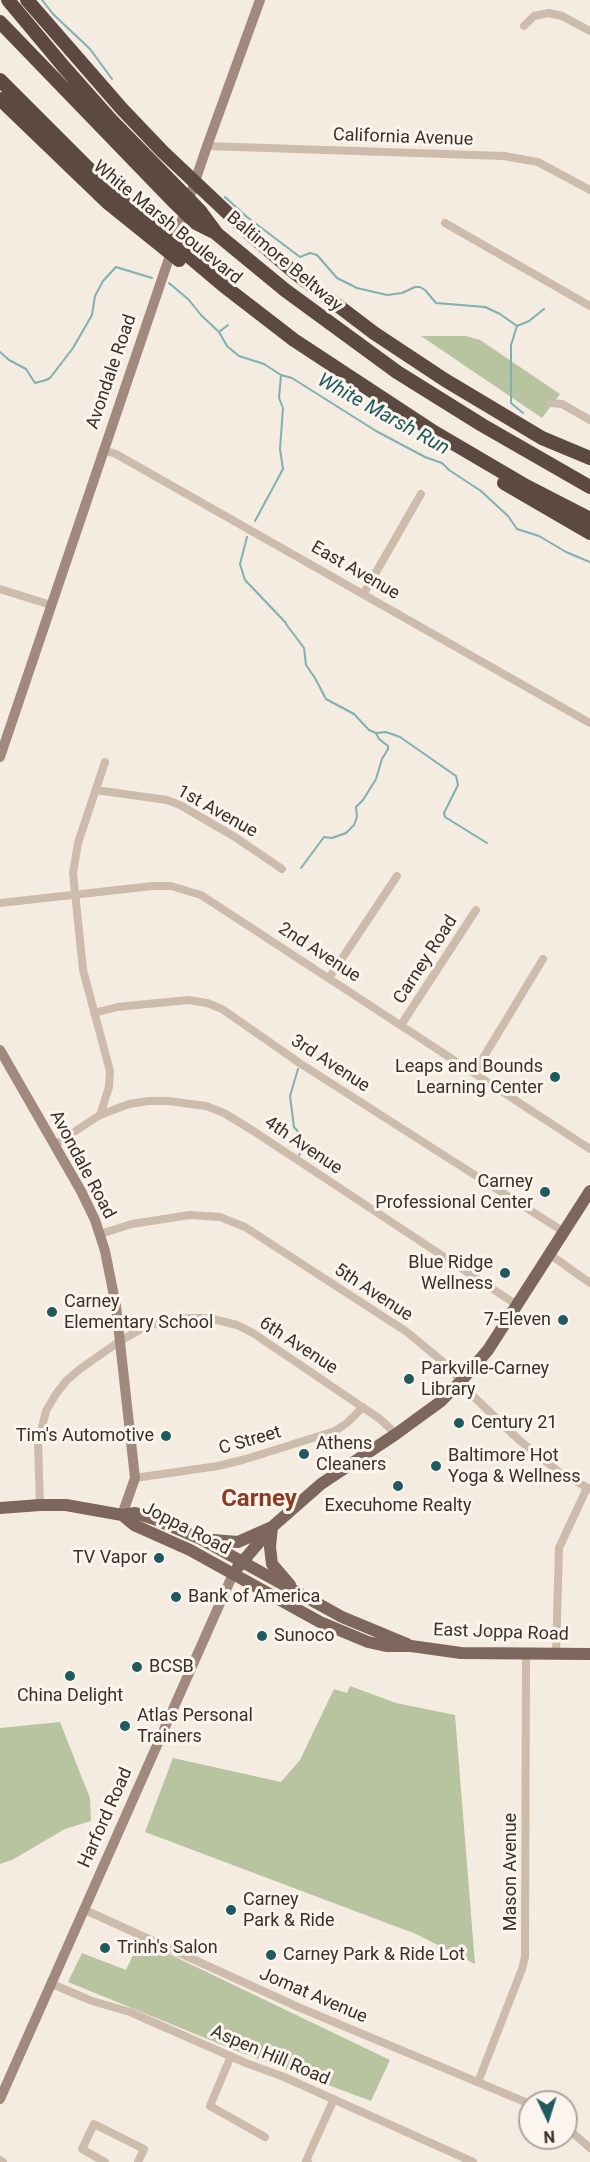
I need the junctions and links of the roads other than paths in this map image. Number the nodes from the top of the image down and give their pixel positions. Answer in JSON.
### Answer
{"nodes":[{"id":1,"x":9,"y":0,"type":"edge"},
{"id":2,"x":27,"y":0,"type":"edge"},
{"id":3,"x":260,"y":0,"type":"edge"},
{"id":4,"x":0,"y":22,"type":"edge"},
{"id":5,"x":524,"y":26,"type":"dead end"},
{"id":6,"x":590,"y":31,"type":"edge"},
{"id":7,"x":0,"y":80,"type":"edge"},
{"id":8,"x":0,"y":99,"type":"edge"},
{"id":9,"x":207,"y":146,"type":"junction"},
{"id":10,"x":590,"y":190,"type":"edge"},
{"id":11,"x":175,"y":195,"type":"junction"},
{"id":12,"x":445,"y":223,"type":"dead end"},
{"id":13,"x":160,"y":239,"type":"junction"},
{"id":14,"x":590,"y":306,"type":"edge"},
{"id":15,"x":550,"y":403,"type":"dead end"},
{"id":16,"x":590,"y":420,"type":"edge"},
{"id":17,"x":434,"y":432,"type":"junction"},
{"id":18,"x":103,"y":450,"type":"junction"},
{"id":19,"x":590,"y":458,"type":"edge"},
{"id":20,"x":590,"y":487,"type":"edge"},
{"id":21,"x":421,"y":494,"type":"dead end"},
{"id":22,"x":590,"y":519,"type":"edge"},
{"id":23,"x":590,"y":533,"type":"edge"},
{"id":24,"x":0,"y":588,"type":"edge"},
{"id":25,"x":364,"y":593,"type":"junction"},
{"id":26,"x":51,"y":605,"type":"junction"},
{"id":27,"x":590,"y":723,"type":"edge"},
{"id":28,"x":0,"y":757,"type":"edge"},
{"id":29,"x":105,"y":762,"type":"dead end"},
{"id":30,"x":96,"y":790,"type":"junction"},
{"id":31,"x":282,"y":869,"type":"dead end"},
{"id":32,"x":397,"y":876,"type":"dead end"},
{"id":33,"x":74,"y":895,"type":"junction"},
{"id":34,"x":0,"y":903,"type":"edge"},
{"id":35,"x":476,"y":910,"type":"dead end"},
{"id":36,"x":543,"y":959,"type":"dead end"},
{"id":37,"x":329,"y":978,"type":"junction"},
{"id":38,"x":94,"y":1013,"type":"junction"},
{"id":39,"x":401,"y":1025,"type":"junction"},
{"id":40,"x":0,"y":1050,"type":"edge"},
{"id":41,"x":474,"y":1073,"type":"junction"},
{"id":42,"x":100,"y":1115,"type":"junction"},
{"id":43,"x":54,"y":1145,"type":"junction"},
{"id":44,"x":590,"y":1149,"type":"edge"},
{"id":45,"x":590,"y":1191,"type":"edge"},
{"id":46,"x":564,"y":1232,"type":"junction"},
{"id":47,"x":100,"y":1234,"type":"junction"},
{"id":48,"x":549,"y":1254,"type":"junction"},
{"id":49,"x":590,"y":1283,"type":"edge"},
{"id":50,"x":517,"y":1305,"type":"junction"},
{"id":51,"x":120,"y":1341,"type":"junction"},
{"id":52,"x":461,"y":1381,"type":"junction"},
{"id":53,"x":363,"y":1407,"type":"junction"},
{"id":54,"x":396,"y":1434,"type":"junction"},
{"id":55,"x":135,"y":1478,"type":"junction"},
{"id":56,"x":589,"y":1489,"type":"edge"},
{"id":57,"x":40,"y":1505,"type":"junction"},
{"id":58,"x":0,"y":1508,"type":"edge"},
{"id":59,"x":122,"y":1515,"type":"junction"},
{"id":60,"x":272,"y":1527,"type":"junction"},
{"id":61,"x":201,"y":1539,"type":"junction"},
{"id":62,"x":242,"y":1562,"type":"junction"},
{"id":63,"x":233,"y":1574,"type":"junction"},
{"id":64,"x":299,"y":1594,"type":"junction"},
{"id":65,"x":411,"y":1646,"type":"junction"},
{"id":66,"x":526,"y":1654,"type":"junction"},
{"id":67,"x":556,"y":1654,"type":"junction"},
{"id":68,"x":590,"y":1654,"type":"edge"},
{"id":69,"x":85,"y":1910,"type":"junction"},
{"id":70,"x":52,"y":1984,"type":"junction"},
{"id":71,"x":231,"y":2056,"type":"junction"},
{"id":72,"x":478,"y":2082,"type":"junction"},
{"id":73,"x":0,"y":2099,"type":"edge"},
{"id":74,"x":334,"y":2099,"type":"junction"},
{"id":75,"x":518,"y":2099,"type":"edge"},
{"id":76,"x":265,"y":2137,"type":"dead end"},
{"id":77,"x":578,"y":2138,"type":"edge"},
{"id":78,"x":590,"y":2148,"type":"edge"},
{"id":79,"x":105,"y":2162,"type":"edge"},
{"id":80,"x":138,"y":2162,"type":"edge"},
{"id":81,"x":308,"y":2162,"type":"edge"},
{"id":82,"x":473,"y":2162,"type":"edge"}],
"edges":[{"from":1,"to":11,"type":"highway","name":"Baltimore Beltway"},
{"from":2,"to":19,"type":"highway"},
{"from":3,"to":9,"type":"street","name":"Avondale Road"},
{"from":4,"to":11,"type":"highway","name":"White Marsh Boulevard"},
{"from":5,"to":6,"type":"street"},
{"from":7,"to":13,"type":"highway"},
{"from":8,"to":13,"type":"highway","name":"White Marsh Boulevard"},
{"from":9,"to":10,"type":"street","name":"California Avenue"},
{"from":9,"to":18,"type":"street","name":"Avondale Road"},
{"from":11,"to":20,"type":"highway","name":"Baltimore Beltway"},
{"from":12,"to":14,"type":"street"},
{"from":13,"to":17,"type":"highway"},
{"from":15,"to":16,"type":"street"},
{"from":17,"to":22,"type":"highway"},
{"from":17,"to":23,"type":"highway"},
{"from":18,"to":25,"type":"street","name":"East Avenue"},
{"from":18,"to":26,"type":"street","name":"Avondale Road"},
{"from":21,"to":25,"type":"street"},
{"from":24,"to":26,"type":"street"},
{"from":25,"to":27,"type":"street","name":"East Avenue"},
{"from":26,"to":28,"type":"street","name":"Avondale Road"},
{"from":29,"to":30,"type":"street"},
{"from":30,"to":31,"type":"street","name":"1st Avenue"},
{"from":30,"to":33,"type":"street"},
{"from":32,"to":37,"type":"street"},
{"from":33,"to":34,"type":"street","name":"2nd Avenue"},
{"from":33,"to":37,"type":"street","name":"2nd Avenue"},
{"from":33,"to":38,"type":"street"},
{"from":35,"to":39,"type":"street","name":"Carney Road"},
{"from":36,"to":41,"type":"street"},
{"from":37,"to":39,"type":"street","name":"2nd Avenue"},
{"from":38,"to":42,"type":"street"},
{"from":38,"to":46,"type":"street","name":"3rd Avenue"},
{"from":39,"to":41,"type":"street","name":"2nd Avenue"},
{"from":40,"to":43,"type":"street","name":"Avondale Road"},
{"from":41,"to":44,"type":"street","name":"2nd Avenue"},
{"from":42,"to":43,"type":"street","name":"4th Avenue"},
{"from":42,"to":50,"type":"street","name":"4th Avenue"},
{"from":43,"to":47,"type":"street","name":"Avondale Road"},
{"from":45,"to":46,"type":"main road"},
{"from":46,"to":48,"type":"main road"},
{"from":47,"to":51,"type":"street","name":"Avondale Road"},
{"from":47,"to":52,"type":"street","name":"5th Avenue"},
{"from":48,"to":49,"type":"street"},
{"from":48,"to":50,"type":"main road"},
{"from":50,"to":52,"type":"main road"},
{"from":51,"to":53,"type":"street","name":"6th Avenue"},
{"from":51,"to":55,"type":"street","name":"Avondale Road"},
{"from":51,"to":57,"type":"street","name":"6th Avenue"},
{"from":52,"to":54,"type":"main road"},
{"from":52,"to":56,"type":"street","name":"5th Avenue"},
{"from":53,"to":54,"type":"street","name":"6th Avenue"},
{"from":53,"to":55,"type":"street","name":"C Street"},
{"from":54,"to":60,"type":"main road"},
{"from":55,"to":59,"type":"street","name":"Avondale Road"},
{"from":56,"to":67,"type":"street"},
{"from":57,"to":58,"type":"main road","name":"Joppa Road"},
{"from":57,"to":59,"type":"main road","name":"Joppa Road"},
{"from":59,"to":61,"type":"main road","name":"Joppa Road"},
{"from":59,"to":63,"type":"main road","name":"Joppa Road"},
{"from":60,"to":61,"type":"main road"},
{"from":60,"to":62,"type":"main road","name":"Harford Road"},
{"from":60,"to":64,"type":"main road"},
{"from":61,"to":62,"type":"main road","name":"Joppa Road"},
{"from":62,"to":63,"type":"main road","name":"Harford Road"},
{"from":62,"to":64,"type":"main road","name":"East Joppa Road"},
{"from":63,"to":65,"type":"main road","name":"East Joppa Road"},
{"from":63,"to":69,"type":"street","name":"Harford Road"},
{"from":64,"to":65,"type":"main road","name":"East Joppa Road"},
{"from":65,"to":66,"type":"main road","name":"East Joppa Road"},
{"from":66,"to":67,"type":"main road","name":"East Joppa Road"},
{"from":66,"to":72,"type":"street","name":"Mason Avenue"},
{"from":67,"to":68,"type":"main road","name":"East Joppa Road"},
{"from":69,"to":70,"type":"street","name":"Harford Road"},
{"from":69,"to":72,"type":"street","name":"Jomat Avenue"},
{"from":70,"to":71,"type":"street","name":"Aspen Hill Road"},
{"from":70,"to":73,"type":"street","name":"Harford Road"},
{"from":71,"to":74,"type":"street","name":"Aspen Hill Road"},
{"from":71,"to":76,"type":"street"},
{"from":72,"to":75,"type":"street","name":"Jomat Avenue"},
{"from":74,"to":81,"type":"street"},
{"from":74,"to":82,"type":"street","name":"Aspen Hill Road"},
{"from":77,"to":78,"type":"street"},
{"from":79,"to":80,"type":"street"}]}
